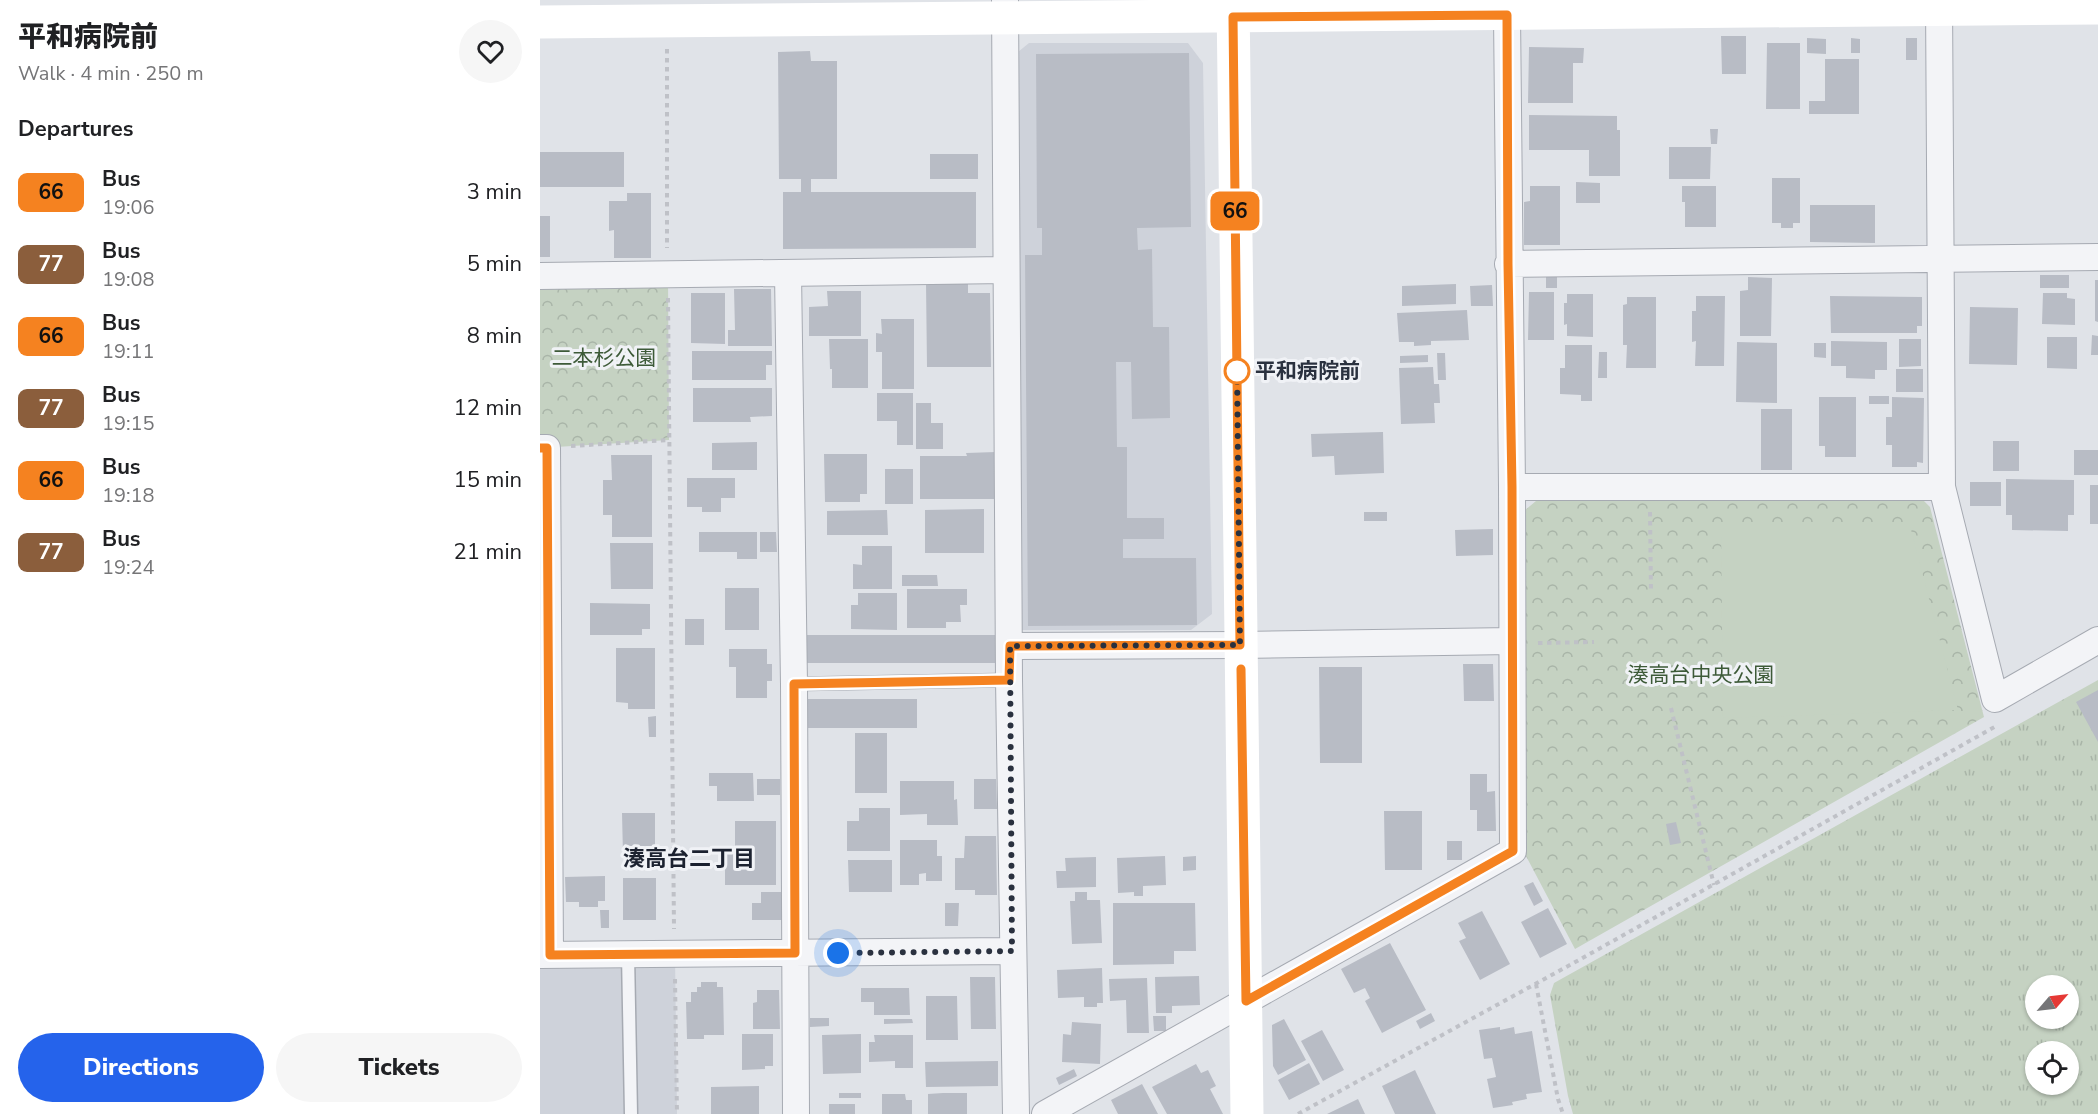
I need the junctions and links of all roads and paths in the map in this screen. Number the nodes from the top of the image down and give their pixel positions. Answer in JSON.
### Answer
{"nodes":[{"id":1,"x":1939,"y":5,"type":"edge"},
{"id":2,"x":1780,"y":6,"type":"edge"},
{"id":3,"x":1233,"y":8,"type":"edge"},
{"id":4,"x":2098,"y":8,"type":"edge"},
{"id":5,"x":1005,"y":10,"type":"edge"},
{"id":6,"x":1507,"y":15,"type":"junction"},
{"id":7,"x":666,"y":21,"type":"junction"},
{"id":8,"x":540,"y":22,"type":"edge"},
{"id":9,"x":2098,"y":257,"type":"edge"},
{"id":10,"x":1941,"y":258,"type":"junction"},
{"id":11,"x":1508,"y":264,"type":"junction"},
{"id":12,"x":1006,"y":270,"type":"junction"},
{"id":13,"x":788,"y":273,"type":"junction"},
{"id":14,"x":668,"y":274,"type":"junction"},
{"id":15,"x":540,"y":276,"type":"edge"},
{"id":16,"x":669,"y":440,"type":"junction"},
{"id":17,"x":544,"y":448,"type":"edge"},
{"id":18,"x":1512,"y":487,"type":"junction"},
{"id":19,"x":1650,"y":487,"type":"junction"},
{"id":20,"x":1942,"y":487,"type":"junction"},
{"id":21,"x":1650,"y":591,"type":"dead end"},
{"id":22,"x":2098,"y":640,"type":"edge"},
{"id":23,"x":1512,"y":642,"type":"junction"},
{"id":24,"x":1594,"y":642,"type":"dead end"},
{"id":25,"x":1240,"y":645,"type":"junction"},
{"id":26,"x":1010,"y":646,"type":"junction"},
{"id":27,"x":1009,"y":680,"type":"junction"},
{"id":28,"x":794,"y":684,"type":"junction"},
{"id":29,"x":1671,"y":708,"type":"dead end"},
{"id":30,"x":2000,"y":724,"type":"dead end"},
{"id":31,"x":1714,"y":885,"type":"junction"},
{"id":32,"x":1012,"y":951,"type":"junction"},
{"id":33,"x":795,"y":953,"type":"junction"},
{"id":34,"x":628,"y":954,"type":"junction"},
{"id":35,"x":675,"y":954,"type":"junction"},
{"id":36,"x":545,"y":955,"type":"edge"},
{"id":37,"x":1536,"y":984,"type":"junction"},
{"id":38,"x":1246,"y":1001,"type":"junction"},
{"id":39,"x":631,"y":1114,"type":"edge"},
{"id":40,"x":676,"y":1114,"type":"edge"},
{"id":41,"x":796,"y":1114,"type":"edge"},
{"id":42,"x":1016,"y":1114,"type":"edge"},
{"id":43,"x":1045,"y":1114,"type":"edge"},
{"id":44,"x":1247,"y":1114,"type":"edge"},
{"id":45,"x":1299,"y":1114,"type":"edge"},
{"id":46,"x":1563,"y":1114,"type":"edge"}],
"edges":[{"from":1,"to":2,"type":"street"},
{"from":1,"to":4,"type":"street"},
{"from":1,"to":10,"type":"street"},
{"from":2,"to":6,"type":"street"},
{"from":3,"to":5,"type":"street"},
{"from":3,"to":6,"type":"street"},
{"from":3,"to":25,"type":"street"},
{"from":5,"to":7,"type":"street"},
{"from":5,"to":12,"type":"street"},
{"from":6,"to":11,"type":"street"},
{"from":7,"to":8,"type":"street"},
{"from":7,"to":14,"type":"path"},
{"from":9,"to":10,"type":"street"},
{"from":10,"to":11,"type":"street"},
{"from":10,"to":20,"type":"street"},
{"from":11,"to":18,"type":"street"},
{"from":12,"to":13,"type":"street"},
{"from":12,"to":26,"type":"street"},
{"from":13,"to":14,"type":"street"},
{"from":13,"to":28,"type":"street"},
{"from":14,"to":15,"type":"street"},
{"from":14,"to":16,"type":"path"},
{"from":16,"to":17,"type":"path"},
{"from":16,"to":35,"type":"path"},
{"from":17,"to":36,"type":"street"},
{"from":18,"to":19,"type":"street"},
{"from":18,"to":23,"type":"street"},
{"from":19,"to":20,"type":"street"},
{"from":19,"to":21,"type":"path"},
{"from":20,"to":22,"type":"street"},
{"from":23,"to":24,"type":"path"},
{"from":23,"to":25,"type":"street"},
{"from":23,"to":38,"type":"street"},
{"from":25,"to":26,"type":"street"},
{"from":25,"to":38,"type":"street"},
{"from":26,"to":27,"type":"street"},
{"from":27,"to":28,"type":"lane"},
{"from":27,"to":32,"type":"street"},
{"from":28,"to":33,"type":"street"},
{"from":29,"to":31,"type":"path"},
{"from":30,"to":31,"type":"path"},
{"from":31,"to":37,"type":"path"},
{"from":32,"to":33,"type":"street"},
{"from":32,"to":42,"type":"street"},
{"from":33,"to":35,"type":"street"},
{"from":33,"to":41,"type":"street"},
{"from":34,"to":35,"type":"street"},
{"from":34,"to":36,"type":"street"},
{"from":34,"to":39,"type":"lane"},
{"from":35,"to":40,"type":"path"},
{"from":37,"to":45,"type":"path"},
{"from":37,"to":46,"type":"path"},
{"from":38,"to":43,"type":"street"},
{"from":38,"to":44,"type":"street"}]}
